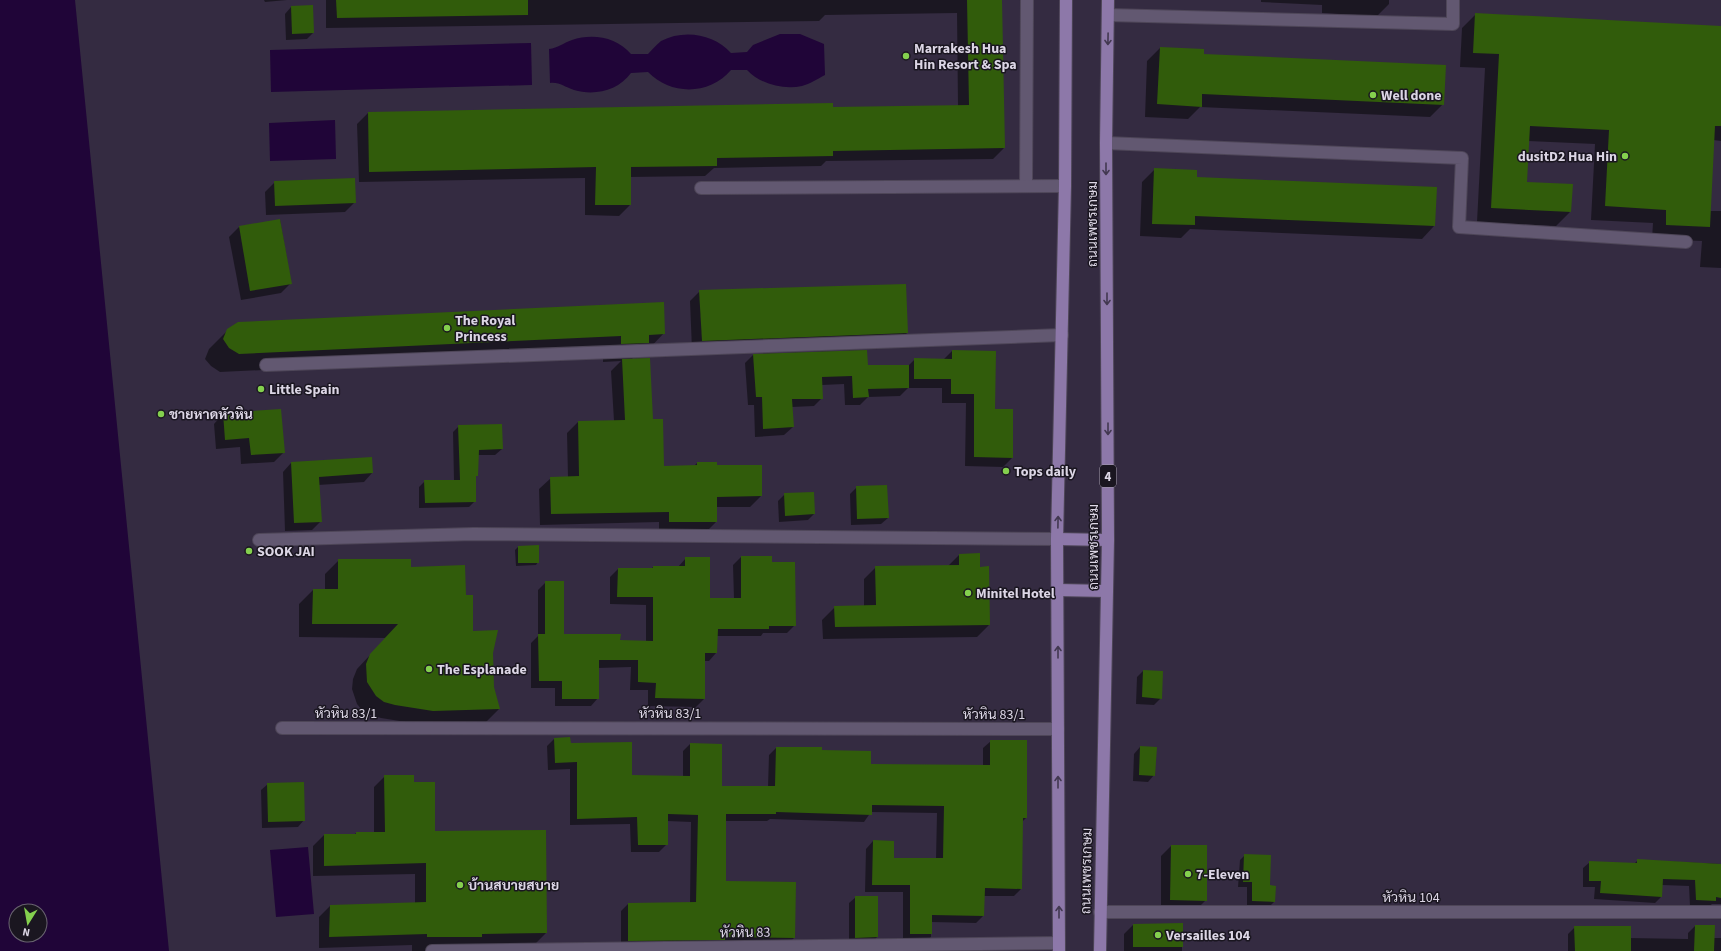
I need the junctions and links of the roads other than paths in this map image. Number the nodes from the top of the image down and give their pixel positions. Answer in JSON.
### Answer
{"nodes":[{"id":1,"x":1027,"y":0,"type":"edge"},
{"id":2,"x":1066,"y":0,"type":"edge"},
{"id":3,"x":1108,"y":0,"type":"edge"},
{"id":4,"x":1454,"y":0,"type":"edge"},
{"id":5,"x":1108,"y":15,"type":"junction"},
{"id":6,"x":1106,"y":143,"type":"junction"},
{"id":7,"x":1026,"y":186,"type":"junction"},
{"id":8,"x":1065,"y":186,"type":"junction"},
{"id":9,"x":701,"y":188,"type":"dead end"},
{"id":10,"x":1686,"y":242,"type":"dead end"},
{"id":11,"x":1062,"y":335,"type":"junction"},
{"id":12,"x":266,"y":365,"type":"dead end"},
{"id":13,"x":1057,"y":539,"type":"junction"},
{"id":14,"x":259,"y":540,"type":"dead end"},
{"id":15,"x":1108,"y":540,"type":"junction"},
{"id":16,"x":1058,"y":590,"type":"junction"},
{"id":17,"x":1107,"y":591,"type":"junction"},
{"id":18,"x":282,"y":728,"type":"dead end"},
{"id":19,"x":1058,"y":729,"type":"junction"},
{"id":20,"x":1100,"y":912,"type":"junction"},
{"id":21,"x":1721,"y":912,"type":"edge"},
{"id":22,"x":1059,"y":947,"type":"edge"},
{"id":23,"x":432,"y":951,"type":"edge"},
{"id":24,"x":1100,"y":951,"type":"edge"}],
"edges":[{"from":1,"to":7,"type":"street"},
{"from":2,"to":8,"type":"main road","name":"ถนนเพชรเกษม"},
{"from":3,"to":5,"type":"main road","name":"ถนนเพชรเกษม","number":"4"},
{"from":4,"to":5,"type":"street"},
{"from":5,"to":6,"type":"main road","name":"ถนนเพชรเกษม","number":"4","one_way":true},
{"from":6,"to":10,"type":"street"},
{"from":6,"to":15,"type":"main road","name":"ถนนเพชรเกษม","number":"4","one_way":true},
{"from":7,"to":8,"type":"street"},
{"from":7,"to":9,"type":"street"},
{"from":8,"to":11,"type":"main road","name":"ถนนเพชรเกษม"},
{"from":11,"to":12,"type":"street"},
{"from":13,"to":11,"type":"main road","name":"ถนนเพชรเกษม","one_way":true},
{"from":13,"to":14,"type":"street"},
{"from":13,"to":15,"type":"main road"},
{"from":13,"to":16,"type":"main road","name":"ถนนเพชรเกษม"},
{"from":15,"to":17,"type":"main road","name":"ถนนเพชรเกษม","number":"4"},
{"from":16,"to":17,"type":"main road"},
{"from":19,"to":16,"type":"main road","name":"ถนนเพชรเกษม","one_way":true},
{"from":17,"to":20,"type":"main road","name":"ถนนเพชรเกษม","number":"4"},
{"from":18,"to":19,"type":"street","name":"หัวหิน 83/1"},
{"from":22,"to":19,"type":"main road","name":"ถนนเพชรเกษม","one_way":true},
{"from":20,"to":21,"type":"street","name":"หัวหิน 104"},
{"from":20,"to":24,"type":"main road","name":"ถนนเพชรเกษม","number":"4"},
{"from":22,"to":23,"type":"street","name":"หัวหิน 83"}]}
